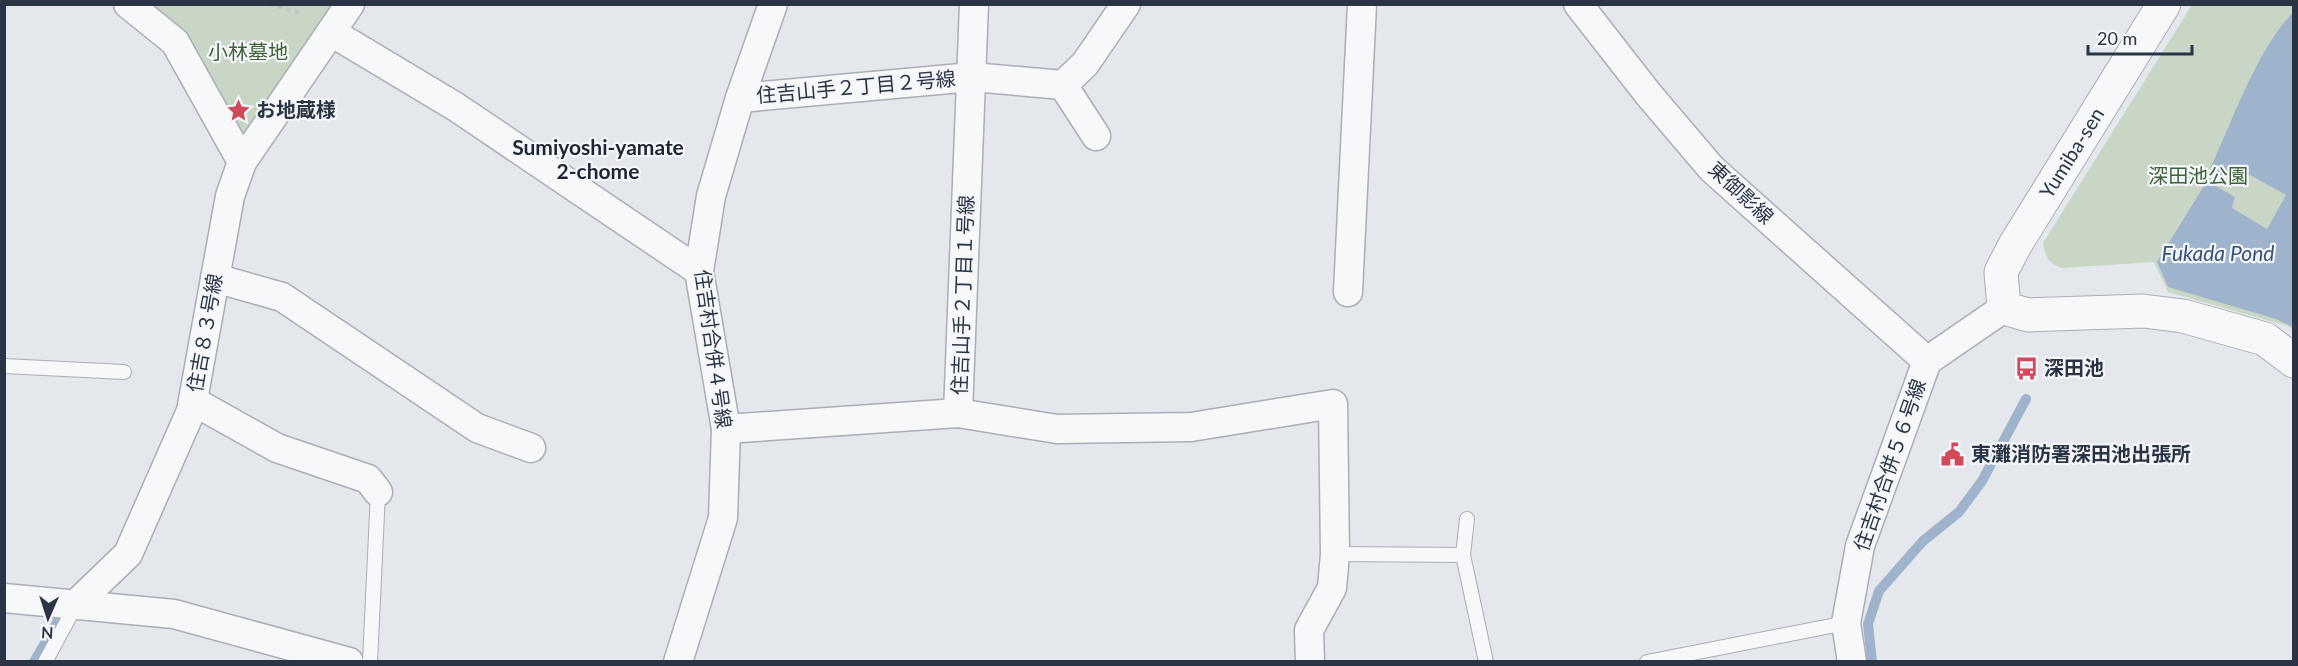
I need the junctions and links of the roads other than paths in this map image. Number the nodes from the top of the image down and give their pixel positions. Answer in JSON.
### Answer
{"nodes":[{"id":1,"x":128,"y":4,"type":"edge"},
{"id":2,"x":350,"y":4,"type":"edge"},
{"id":3,"x":773,"y":4,"type":"edge"},
{"id":4,"x":974,"y":4,"type":"edge"},
{"id":5,"x":1126,"y":4,"type":"edge"},
{"id":6,"x":1362,"y":4,"type":"edge"},
{"id":7,"x":1578,"y":4,"type":"edge"},
{"id":8,"x":2164,"y":4,"type":"edge"},
{"id":9,"x":331,"y":32,"type":"junction"},
{"id":10,"x":972,"y":77,"type":"junction"},
{"id":11,"x":1063,"y":85,"type":"junction"},
{"id":12,"x":740,"y":98,"type":"junction"},
{"id":13,"x":1096,"y":136,"type":"dead end"},
{"id":14,"x":242,"y":162,"type":"junction"},
{"id":15,"x":699,"y":271,"type":"junction"},
{"id":16,"x":215,"y":278,"type":"junction"},
{"id":17,"x":1348,"y":292,"type":"dead end"},
{"id":18,"x":2004,"y":308,"type":"junction"},
{"id":19,"x":1927,"y":361,"type":"junction"},
{"id":20,"x":2294,"y":361,"type":"edge"},
{"id":21,"x":4,"y":366,"type":"edge"},
{"id":22,"x":124,"y":372,"type":"dead end"},
{"id":23,"x":193,"y":401,"type":"junction"},
{"id":24,"x":958,"y":413,"type":"junction"},
{"id":25,"x":726,"y":429,"type":"junction"},
{"id":26,"x":531,"y":448,"type":"dead end"},
{"id":27,"x":378,"y":492,"type":"joint"},
{"id":28,"x":1467,"y":519,"type":"dead end"},
{"id":29,"x":1335,"y":554,"type":"junction"},
{"id":30,"x":1463,"y":555,"type":"junction"},
{"id":31,"x":4,"y":598,"type":"edge"},
{"id":32,"x":77,"y":603,"type":"junction"},
{"id":33,"x":1846,"y":623,"type":"junction"},
{"id":34,"x":45,"y":662,"type":"edge"},
{"id":35,"x":349,"y":662,"type":"edge"},
{"id":36,"x":370,"y":662,"type":"edge"},
{"id":37,"x":678,"y":662,"type":"edge"},
{"id":38,"x":1310,"y":662,"type":"edge"},
{"id":39,"x":1486,"y":662,"type":"edge"},
{"id":40,"x":1647,"y":662,"type":"edge"},
{"id":41,"x":1851,"y":662,"type":"edge"}],
"edges":[{"from":1,"to":14,"type":"street"},
{"from":2,"to":9,"type":"street","name":"住吉８３号線"},
{"from":3,"to":12,"type":"street","name":"住吉村合併４号線"},
{"from":4,"to":10,"type":"street","name":"住吉山手２丁目１号線"},
{"from":5,"to":11,"type":"street"},
{"from":6,"to":17,"type":"street"},
{"from":7,"to":19,"type":"street","name":"東御影線"},
{"from":8,"to":18,"type":"street","name":"Yumiba-sen"},
{"from":9,"to":14,"type":"street","name":"住吉８３号線"},
{"from":9,"to":15,"type":"street"},
{"from":10,"to":11,"type":"street","name":"住吉山手２丁目２号線"},
{"from":10,"to":12,"type":"street","name":"住吉山手２丁目２号線"},
{"from":10,"to":24,"type":"street","name":"住吉山手２丁目１号線"},
{"from":11,"to":13,"type":"street"},
{"from":12,"to":15,"type":"street","name":"住吉村合併４号線"},
{"from":14,"to":16,"type":"street","name":"住吉８３号線"},
{"from":15,"to":25,"type":"street","name":"住吉村合併４号線"},
{"from":16,"to":23,"type":"street","name":"住吉８３号線"},
{"from":16,"to":26,"type":"street"},
{"from":18,"to":19,"type":"street","name":"住吉村合併５６号線"},
{"from":18,"to":20,"type":"street"},
{"from":19,"to":33,"type":"street","name":"住吉村合併５６号線"},
{"from":21,"to":22,"type":"lane"},
{"from":23,"to":27,"type":"street"},
{"from":23,"to":32,"type":"street","name":"住吉８３号線"},
{"from":24,"to":25,"type":"street"},
{"from":24,"to":29,"type":"street","name":"住吉山手２丁目１号線"},
{"from":25,"to":37,"type":"street","name":"住吉村合併４号線"},
{"from":27,"to":36,"type":"lane"},
{"from":28,"to":30,"type":"lane"},
{"from":29,"to":30,"type":"lane"},
{"from":29,"to":38,"type":"street","name":"住吉山手２丁目１号線"},
{"from":30,"to":39,"type":"lane"},
{"from":31,"to":32,"type":"street"},
{"from":32,"to":34,"type":"lane","name":"住吉８３号線"},
{"from":32,"to":35,"type":"street"},
{"from":33,"to":40,"type":"lane"},
{"from":33,"to":41,"type":"street","name":"住吉村合併５６号線"}]}
